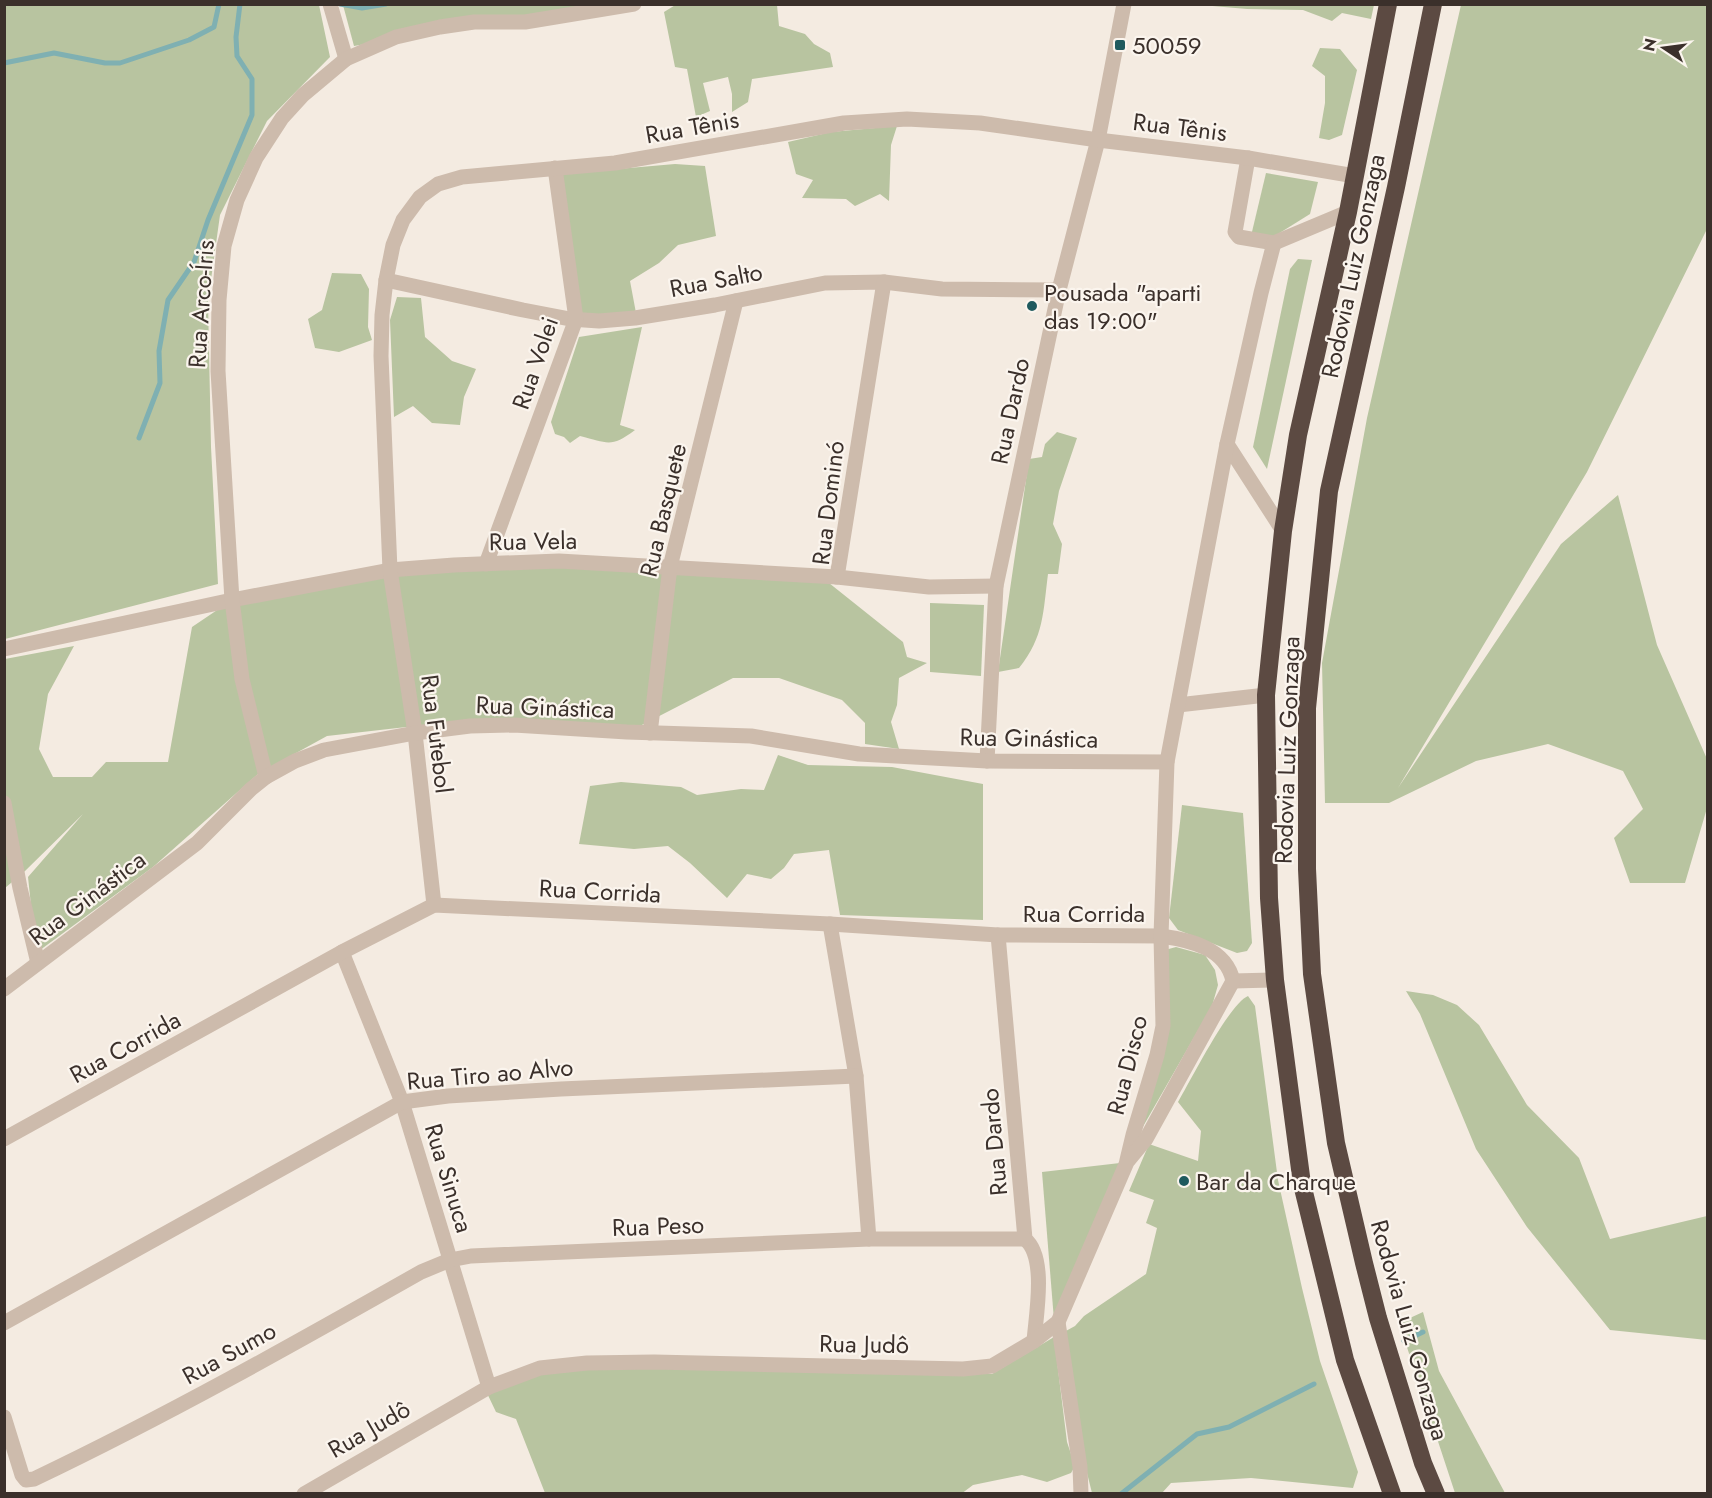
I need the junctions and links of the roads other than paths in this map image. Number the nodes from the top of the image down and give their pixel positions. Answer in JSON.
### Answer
{"nodes":[{"id":1,"x":634,"y":4,"type":"edge"},
{"id":2,"x":1124,"y":4,"type":"edge"},
{"id":3,"x":1388,"y":4,"type":"edge"},
{"id":4,"x":1433,"y":4,"type":"edge"},
{"id":5,"x":331,"y":10,"type":"edge"},
{"id":6,"x":346,"y":59,"type":"junction"},
{"id":7,"x":1098,"y":140,"type":"junction"},
{"id":8,"x":1248,"y":158,"type":"junction"},
{"id":9,"x":555,"y":168,"type":"junction"},
{"id":10,"x":1355,"y":176,"type":"junction"},
{"id":11,"x":1348,"y":212,"type":"junction"},
{"id":12,"x":1274,"y":243,"type":"junction"},
{"id":13,"x":386,"y":280,"type":"junction"},
{"id":14,"x":884,"y":282,"type":"junction"},
{"id":15,"x":1059,"y":290,"type":"junction"},
{"id":16,"x":736,"y":301,"type":"junction"},
{"id":17,"x":576,"y":319,"type":"junction"},
{"id":18,"x":1227,"y":444,"type":"junction"},
{"id":19,"x":1283,"y":531,"type":"junction"},
{"id":20,"x":486,"y":564,"type":"junction"},
{"id":21,"x":670,"y":567,"type":"junction"},
{"id":22,"x":390,"y":570,"type":"junction"},
{"id":23,"x":837,"y":577,"type":"junction"},
{"id":24,"x":996,"y":586,"type":"junction"},
{"id":25,"x":232,"y":600,"type":"junction"},
{"id":26,"x":4,"y":649,"type":"edge"},
{"id":27,"x":1266,"y":695,"type":"junction"},
{"id":28,"x":1178,"y":705,"type":"junction"},
{"id":29,"x":415,"y":733,"type":"junction"},
{"id":30,"x":650,"y":733,"type":"junction"},
{"id":31,"x":987,"y":761,"type":"junction"},
{"id":32,"x":1167,"y":762,"type":"junction"},
{"id":33,"x":266,"y":777,"type":"junction"},
{"id":34,"x":4,"y":803,"type":"edge"},
{"id":35,"x":435,"y":905,"type":"junction"},
{"id":36,"x":830,"y":924,"type":"junction"},
{"id":37,"x":998,"y":935,"type":"junction"},
{"id":38,"x":1161,"y":936,"type":"junction"},
{"id":39,"x":342,"y":952,"type":"junction"},
{"id":40,"x":38,"y":963,"type":"junction"},
{"id":41,"x":1275,"y":980,"type":"junction"},
{"id":42,"x":1233,"y":981,"type":"junction"},
{"id":43,"x":4,"y":989,"type":"edge"},
{"id":44,"x":856,"y":1076,"type":"junction"},
{"id":45,"x":402,"y":1102,"type":"junction"},
{"id":46,"x":4,"y":1139,"type":"edge"},
{"id":47,"x":1126,"y":1162,"type":"junction"},
{"id":48,"x":869,"y":1239,"type":"junction"},
{"id":49,"x":1025,"y":1239,"type":"junction"},
{"id":50,"x":450,"y":1260,"type":"junction"},
{"id":51,"x":1058,"y":1322,"type":"junction"},
{"id":52,"x":4,"y":1323,"type":"edge"},
{"id":53,"x":1034,"y":1341,"type":"junction"},
{"id":54,"x":489,"y":1387,"type":"junction"},
{"id":55,"x":4,"y":1417,"type":"edge"},
{"id":56,"x":304,"y":1494,"type":"edge"},
{"id":57,"x":1081,"y":1494,"type":"edge"},
{"id":58,"x":1392,"y":1494,"type":"edge"},
{"id":59,"x":1436,"y":1494,"type":"edge"}],
"edges":[{"from":1,"to":6,"type":"street","name":"Rua Arco-Íris"},
{"from":2,"to":7,"type":"street","name":"Rua Dardo"},
{"from":3,"to":10,"type":"highway","name":"Rodovia Luiz Gonzaga"},
{"from":4,"to":59,"type":"highway","name":"Rodovia Luiz Gonzaga"},
{"from":5,"to":6,"type":"street"},
{"from":6,"to":25,"type":"street","name":"Rua Arco-Íris"},
{"from":7,"to":8,"type":"street","name":"Rua Tênis"},
{"from":7,"to":9,"type":"street","name":"Rua Tênis"},
{"from":7,"to":15,"type":"street","name":"Rua Dardo"},
{"from":8,"to":10,"type":"street","name":"Rua Tênis"},
{"from":8,"to":12,"type":"street"},
{"from":9,"to":13,"type":"street","name":"Rua Tênis"},
{"from":9,"to":17,"type":"street","name":"Rua Volei"},
{"from":10,"to":11,"type":"highway","name":"Rodovia Luiz Gonzaga"},
{"from":11,"to":12,"type":"street"},
{"from":11,"to":19,"type":"highway","name":"Rodovia Luiz Gonzaga"},
{"from":12,"to":18,"type":"street","name":"Rua Disco"},
{"from":13,"to":17,"type":"street","name":"Rua Salto"},
{"from":13,"to":22,"type":"street","name":"Rua Tênis"},
{"from":14,"to":15,"type":"street","name":"Rua Salto"},
{"from":14,"to":16,"type":"street","name":"Rua Salto"},
{"from":14,"to":23,"type":"street","name":"Rua Dominó"},
{"from":15,"to":24,"type":"street","name":"Rua Dardo"},
{"from":16,"to":17,"type":"street","name":"Rua Salto"},
{"from":16,"to":21,"type":"street","name":"Rua Basquete"},
{"from":17,"to":20,"type":"street","name":"Rua Volei"},
{"from":18,"to":19,"type":"street"},
{"from":18,"to":28,"type":"street","name":"Rua Disco"},
{"from":19,"to":27,"type":"highway","name":"Rodovia Luiz Gonzaga"},
{"from":20,"to":21,"type":"street","name":"Rua Vela"},
{"from":20,"to":22,"type":"street","name":"Rua Vela"},
{"from":21,"to":23,"type":"street","name":"Rua Vela"},
{"from":21,"to":30,"type":"street","name":"Rua Basquete"},
{"from":22,"to":25,"type":"street","name":"Rua Vela"},
{"from":22,"to":29,"type":"street","name":"Rua Futebol"},
{"from":23,"to":24,"type":"street","name":"Rua Dominó"},
{"from":24,"to":31,"type":"street","name":"Rua Dardo"},
{"from":25,"to":26,"type":"street","name":"Rua Vela"},
{"from":25,"to":33,"type":"street","name":"Rua Arco-Íris"},
{"from":27,"to":28,"type":"street"},
{"from":27,"to":41,"type":"highway","name":"Rodovia Luiz Gonzaga"},
{"from":28,"to":32,"type":"street","name":"Rua Disco"},
{"from":29,"to":30,"type":"street","name":"Rua Ginástica"},
{"from":29,"to":33,"type":"street","name":"Rua Ginástica"},
{"from":29,"to":35,"type":"street","name":"Rua Futebol"},
{"from":30,"to":31,"type":"street","name":"Rua Ginástica"},
{"from":31,"to":32,"type":"street","name":"Rua Ginástica"},
{"from":32,"to":38,"type":"street","name":"Rua Disco"},
{"from":33,"to":40,"type":"street","name":"Rua Ginástica"},
{"from":34,"to":40,"type":"street"},
{"from":35,"to":36,"type":"street","name":"Rua Corrida"},
{"from":35,"to":39,"type":"street","name":"Rua Corrida"},
{"from":36,"to":37,"type":"street","name":"Rua Corrida"},
{"from":36,"to":44,"type":"street"},
{"from":37,"to":38,"type":"street","name":"Rua Corrida"},
{"from":37,"to":49,"type":"street","name":"Rua Dardo"},
{"from":38,"to":42,"type":"street","name":"Rua Corrida"},
{"from":38,"to":47,"type":"street","name":"Rua Disco"},
{"from":39,"to":45,"type":"street","name":"Rua Sinuca"},
{"from":39,"to":46,"type":"street","name":"Rua Corrida"},
{"from":40,"to":43,"type":"street","name":"Rua Ginástica"},
{"from":41,"to":42,"type":"street"},
{"from":41,"to":58,"type":"highway","name":"Rodovia Luiz Gonzaga"},
{"from":42,"to":47,"type":"street","name":"Rua Judô"},
{"from":44,"to":45,"type":"street","name":"Rua Tiro ao Alvo"},
{"from":44,"to":48,"type":"street"},
{"from":45,"to":50,"type":"street","name":"Rua Sinuca"},
{"from":45,"to":52,"type":"street","name":"Rua Tiro ao Alvo"},
{"from":47,"to":51,"type":"street","name":"Rua Judô"},
{"from":48,"to":49,"type":"street","name":"Rua Peso"},
{"from":48,"to":50,"type":"street","name":"Rua Peso"},
{"from":49,"to":53,"type":"street","name":"Rua Dardo"},
{"from":50,"to":54,"type":"street","name":"Rua Sinuca"},
{"from":50,"to":55,"type":"street","name":"Rua Sumo"},
{"from":51,"to":53,"type":"street","name":"Rua Judô"},
{"from":51,"to":57,"type":"street"},
{"from":53,"to":54,"type":"street","name":"Rua Judô"},
{"from":54,"to":56,"type":"street","name":"Rua Judô"}]}
